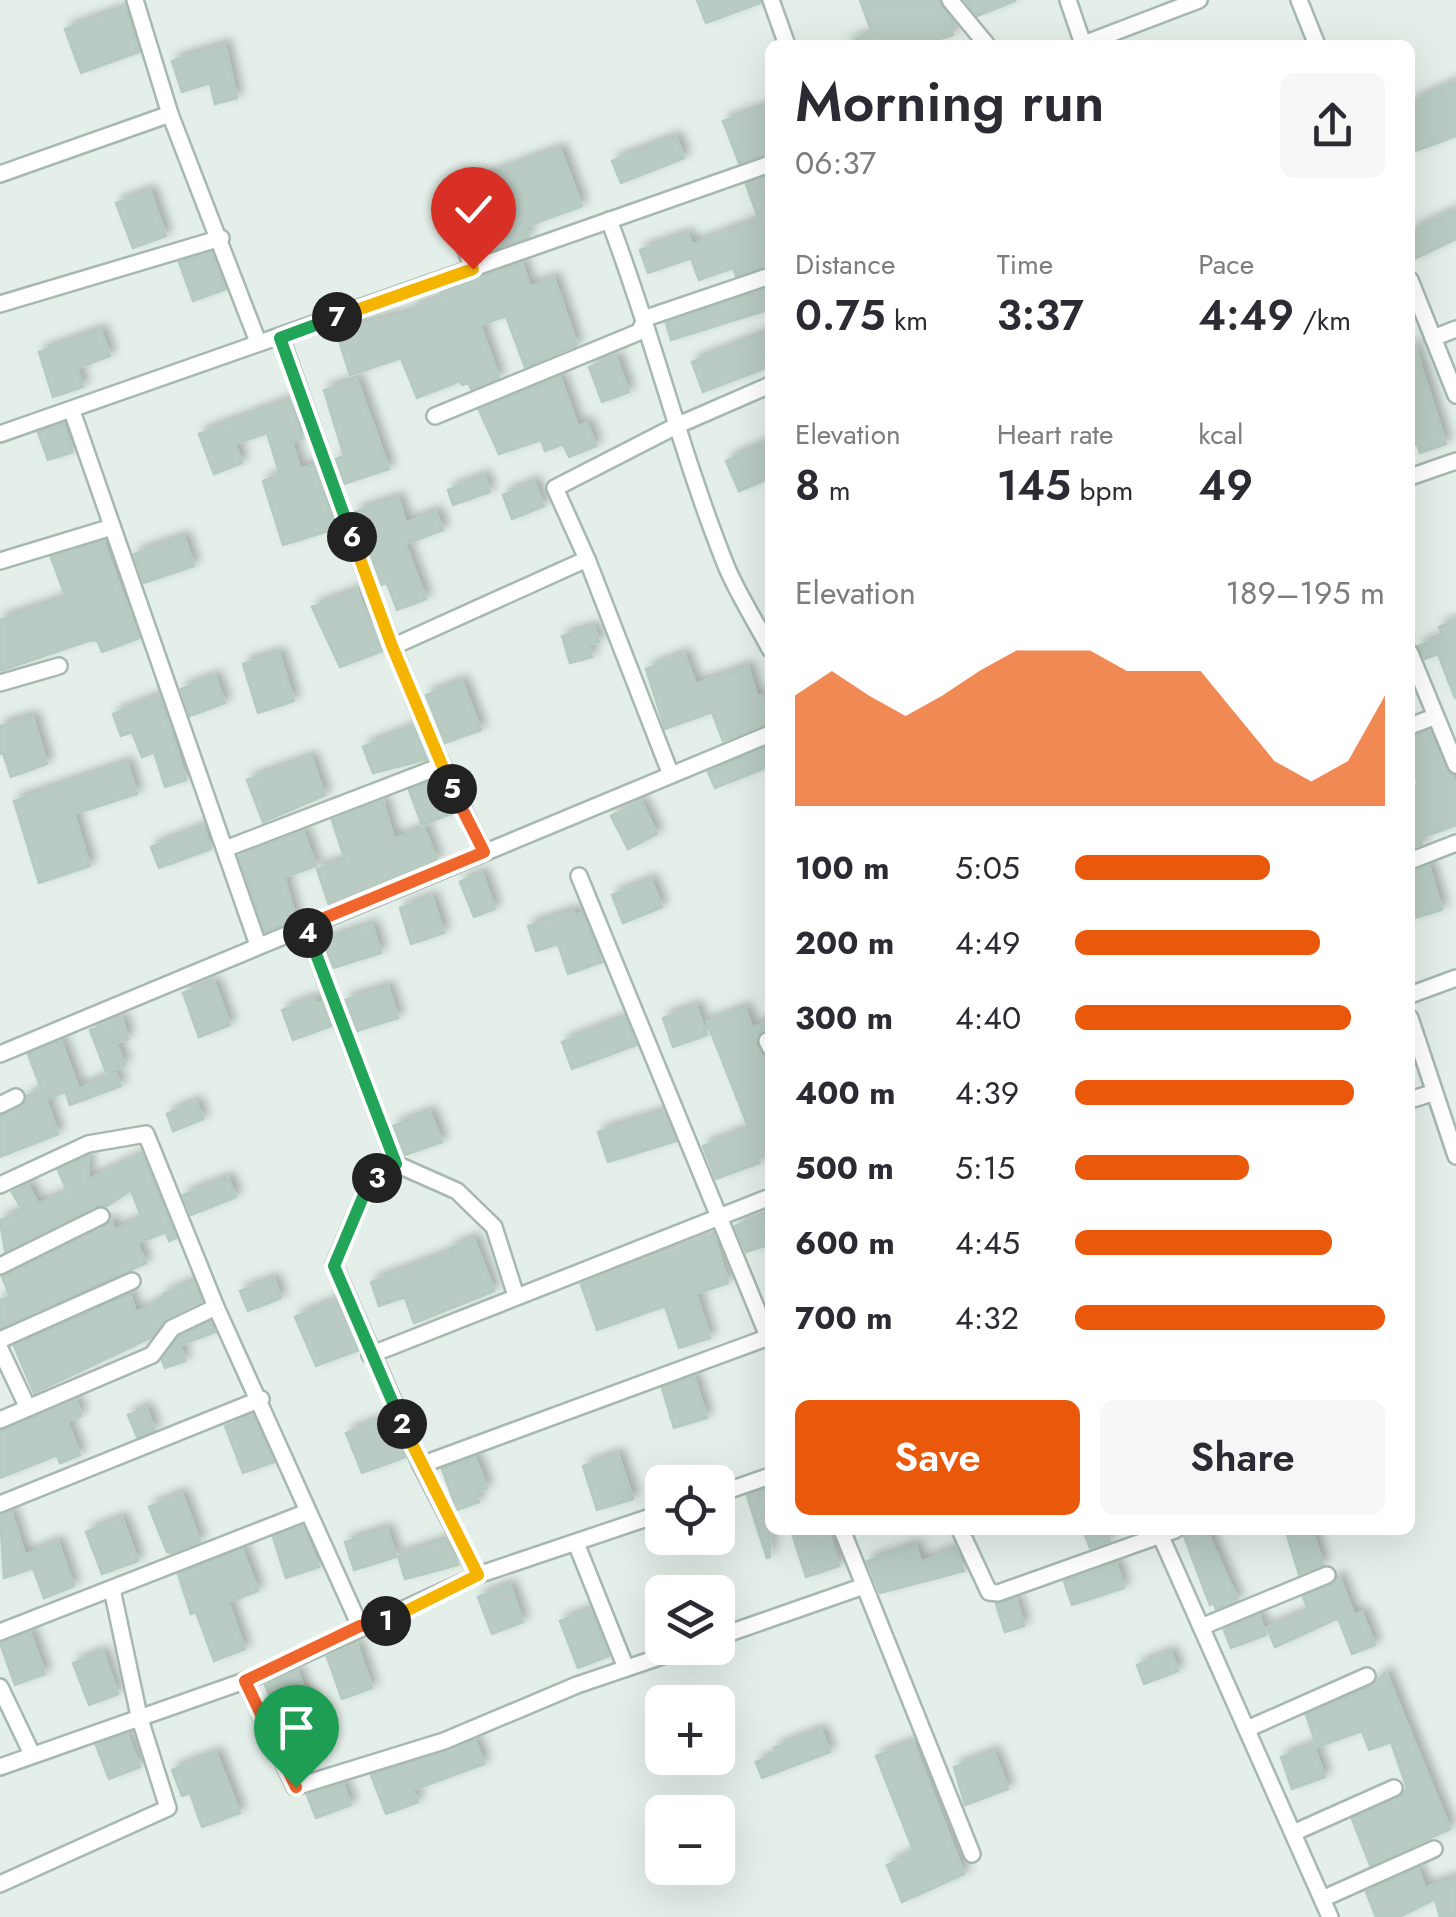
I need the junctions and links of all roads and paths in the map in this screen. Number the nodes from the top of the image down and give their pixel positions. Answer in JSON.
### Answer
{"nodes":[{"id":1,"x":135,"y":0,"type":"edge"},
{"id":2,"x":771,"y":0,"type":"edge"},
{"id":3,"x":950,"y":0,"type":"edge"},
{"id":4,"x":1068,"y":0,"type":"edge"},
{"id":5,"x":1199,"y":0,"type":"edge"},
{"id":6,"x":1299,"y":0,"type":"edge"},
{"id":7,"x":784,"y":40,"type":"edge"},
{"id":8,"x":983,"y":40,"type":"edge"},
{"id":9,"x":1080,"y":40,"type":"edge"},
{"id":10,"x":1095,"y":40,"type":"edge"},
{"id":11,"x":1314,"y":40,"type":"edge"},
{"id":12,"x":170,"y":114,"type":"junction"},
{"id":13,"x":765,"y":166,"type":"edge"},
{"id":14,"x":0,"y":174,"type":"edge"},
{"id":15,"x":448,"y":202,"type":"dead end"},
{"id":16,"x":609,"y":220,"type":"junction"},
{"id":17,"x":221,"y":238,"type":"junction"},
{"id":18,"x":473,"y":269,"type":"junction"},
{"id":19,"x":765,"y":278,"type":"edge"},
{"id":20,"x":1415,"y":296,"type":"edge"},
{"id":21,"x":0,"y":304,"type":"edge"},
{"id":22,"x":646,"y":318,"type":"junction"},
{"id":23,"x":1456,"y":329,"type":"edge"},
{"id":24,"x":280,"y":338,"type":"junction"},
{"id":25,"x":1433,"y":338,"type":"junction"},
{"id":26,"x":258,"y":342,"type":"junction"},
{"id":27,"x":765,"y":387,"type":"edge"},
{"id":28,"x":1456,"y":395,"type":"edge"},
{"id":29,"x":72,"y":411,"type":"junction"},
{"id":30,"x":435,"y":416,"type":"dead end"},
{"id":31,"x":676,"y":426,"type":"junction"},
{"id":32,"x":0,"y":434,"type":"edge"},
{"id":33,"x":1456,"y":461,"type":"edge"},
{"id":34,"x":1415,"y":475,"type":"edge"},
{"id":35,"x":112,"y":527,"type":"junction"},
{"id":36,"x":587,"y":559,"type":"junction"},
{"id":37,"x":0,"y":561,"type":"edge"},
{"id":38,"x":765,"y":639,"type":"edge"},
{"id":39,"x":392,"y":646,"type":"junction"},
{"id":40,"x":1415,"y":665,"type":"edge"},
{"id":41,"x":59,"y":666,"type":"dead end"},
{"id":42,"x":0,"y":683,"type":"edge"},
{"id":43,"x":1434,"y":716,"type":"junction"},
{"id":44,"x":1415,"y":724,"type":"edge"},
{"id":45,"x":765,"y":736,"type":"edge"},
{"id":46,"x":1456,"y":765,"type":"edge"},
{"id":47,"x":440,"y":766,"type":"junction"},
{"id":48,"x":671,"y":775,"type":"junction"},
{"id":49,"x":1456,"y":844,"type":"edge"},
{"id":50,"x":225,"y":849,"type":"junction"},
{"id":51,"x":484,"y":852,"type":"junction"},
{"id":52,"x":1415,"y":860,"type":"edge"},
{"id":53,"x":579,"y":876,"type":"dead end"},
{"id":54,"x":305,"y":926,"type":"junction"},
{"id":55,"x":258,"y":946,"type":"junction"},
{"id":56,"x":1456,"y":978,"type":"edge"},
{"id":57,"x":1415,"y":993,"type":"edge"},
{"id":58,"x":1415,"y":1032,"type":"edge"},
{"id":59,"x":0,"y":1054,"type":"edge"},
{"id":60,"x":1432,"y":1093,"type":"junction"},
{"id":61,"x":16,"y":1097,"type":"dead end"},
{"id":62,"x":1415,"y":1098,"type":"edge"},
{"id":63,"x":0,"y":1106,"type":"edge"},
{"id":64,"x":1456,"y":1156,"type":"edge"},
{"id":65,"x":396,"y":1164,"type":"junction"},
{"id":66,"x":0,"y":1185,"type":"edge"},
{"id":67,"x":765,"y":1199,"type":"edge"},
{"id":68,"x":718,"y":1215,"type":"junction"},
{"id":69,"x":101,"y":1216,"type":"dead end"},
{"id":70,"x":0,"y":1266,"type":"edge"},
{"id":71,"x":132,"y":1281,"type":"dead end"},
{"id":72,"x":516,"y":1296,"type":"junction"},
{"id":73,"x":216,"y":1308,"type":"junction"},
{"id":74,"x":765,"y":1329,"type":"edge"},
{"id":75,"x":0,"y":1340,"type":"edge"},
{"id":76,"x":765,"y":1340,"type":"edge"},
{"id":77,"x":0,"y":1349,"type":"edge"},
{"id":78,"x":370,"y":1355,"type":"junction"},
{"id":79,"x":261,"y":1399,"type":"junction"},
{"id":80,"x":27,"y":1406,"type":"junction"},
{"id":81,"x":0,"y":1420,"type":"edge"},
{"id":82,"x":421,"y":1465,"type":"junction"},
{"id":83,"x":765,"y":1478,"type":"edge"},
{"id":84,"x":735,"y":1488,"type":"edge"},
{"id":85,"x":0,"y":1504,"type":"edge"},
{"id":86,"x":307,"y":1512,"type":"junction"},
{"id":87,"x":645,"y":1519,"type":"edge"},
{"id":88,"x":844,"y":1535,"type":"edge"},
{"id":89,"x":962,"y":1535,"type":"edge"},
{"id":90,"x":1157,"y":1535,"type":"edge"},
{"id":91,"x":1166,"y":1535,"type":"edge"},
{"id":92,"x":576,"y":1543,"type":"junction"},
{"id":93,"x":1326,"y":1574,"type":"dead end"},
{"id":94,"x":478,"y":1575,"type":"junction"},
{"id":95,"x":864,"y":1586,"type":"junction"},
{"id":96,"x":112,"y":1589,"type":"junction"},
{"id":97,"x":360,"y":1626,"type":"junction"},
{"id":98,"x":1201,"y":1627,"type":"junction"},
{"id":99,"x":735,"y":1630,"type":"edge"},
{"id":100,"x":0,"y":1632,"type":"edge"},
{"id":101,"x":645,"y":1662,"type":"edge"},
{"id":102,"x":626,"y":1668,"type":"junction"},
{"id":103,"x":1367,"y":1676,"type":"dead end"},
{"id":104,"x":245,"y":1681,"type":"junction"},
{"id":105,"x":0,"y":1687,"type":"edge"},
{"id":106,"x":139,"y":1716,"type":"junction"},
{"id":107,"x":1247,"y":1730,"type":"junction"},
{"id":108,"x":31,"y":1752,"type":"junction"},
{"id":109,"x":0,"y":1767,"type":"edge"},
{"id":110,"x":1394,"y":1788,"type":"dead end"},
{"id":111,"x":1292,"y":1833,"type":"junction"},
{"id":112,"x":1434,"y":1849,"type":"dead end"},
{"id":113,"x":972,"y":1854,"type":"dead end"},
{"id":114,"x":0,"y":1884,"type":"edge"},
{"id":115,"x":1322,"y":1899,"type":"junction"},
{"id":116,"x":1330,"y":1917,"type":"edge"}],
"edges":[{"from":1,"to":12,"type":"street"},
{"from":2,"to":7,"type":"street"},
{"from":3,"to":8,"type":"street"},
{"from":4,"to":9,"type":"street"},
{"from":5,"to":10,"type":"street"},
{"from":6,"to":11,"type":"street"},
{"from":12,"to":14,"type":"street"},
{"from":12,"to":17,"type":"street"},
{"from":13,"to":16,"type":"street"},
{"from":15,"to":18,"type":"street"},
{"from":16,"to":18,"type":"street"},
{"from":16,"to":22,"type":"street"},
{"from":17,"to":21,"type":"street"},
{"from":17,"to":26,"type":"street"},
{"from":18,"to":24,"type":"street"},
{"from":19,"to":22,"type":"street"},
{"from":20,"to":25,"type":"street"},
{"from":22,"to":30,"type":"street"},
{"from":22,"to":31,"type":"street"},
{"from":23,"to":25,"type":"street"},
{"from":24,"to":26,"type":"street"},
{"from":24,"to":39,"type":"street"},
{"from":25,"to":28,"type":"street"},
{"from":26,"to":29,"type":"street"},
{"from":27,"to":31,"type":"street"},
{"from":29,"to":32,"type":"street"},
{"from":29,"to":35,"type":"street"},
{"from":31,"to":36,"type":"street"},
{"from":31,"to":38,"type":"street"},
{"from":33,"to":34,"type":"street"},
{"from":35,"to":37,"type":"street"},
{"from":35,"to":50,"type":"street"},
{"from":36,"to":39,"type":"street"},
{"from":36,"to":48,"type":"street"},
{"from":39,"to":47,"type":"street"},
{"from":40,"to":43,"type":"street"},
{"from":41,"to":42,"type":"street"},
{"from":43,"to":44,"type":"street"},
{"from":43,"to":46,"type":"street"},
{"from":45,"to":48,"type":"street"},
{"from":47,"to":50,"type":"street"},
{"from":47,"to":51,"type":"street"},
{"from":48,"to":51,"type":"street"},
{"from":49,"to":52,"type":"street"},
{"from":50,"to":55,"type":"street"},
{"from":51,"to":54,"type":"street"},
{"from":53,"to":68,"type":"street"},
{"from":54,"to":55,"type":"street"},
{"from":54,"to":65,"type":"street"},
{"from":55,"to":59,"type":"street"},
{"from":56,"to":57,"type":"street"},
{"from":58,"to":60,"type":"street"},
{"from":60,"to":62,"type":"street"},
{"from":60,"to":64,"type":"street"},
{"from":61,"to":63,"type":"street"},
{"from":65,"to":72,"type":"street"},
{"from":65,"to":78,"type":"street"},
{"from":66,"to":73,"type":"street"},
{"from":67,"to":68,"type":"street"},
{"from":68,"to":72,"type":"street"},
{"from":68,"to":74,"type":"street"},
{"from":69,"to":70,"type":"street"},
{"from":71,"to":75,"type":"street"},
{"from":72,"to":78,"type":"street"},
{"from":73,"to":79,"type":"street"},
{"from":73,"to":80,"type":"street"},
{"from":76,"to":82,"type":"street"},
{"from":77,"to":80,"type":"street"},
{"from":78,"to":82,"type":"street"},
{"from":79,"to":85,"type":"street"},
{"from":79,"to":86,"type":"street"},
{"from":80,"to":81,"type":"street"},
{"from":82,"to":94,"type":"street"},
{"from":83,"to":84,"type":"street"},
{"from":86,"to":96,"type":"street"},
{"from":86,"to":97,"type":"street"},
{"from":87,"to":92,"type":"street"},
{"from":88,"to":95,"type":"street"},
{"from":89,"to":90,"type":"street"},
{"from":91,"to":98,"type":"street"},
{"from":92,"to":94,"type":"street"},
{"from":92,"to":102,"type":"street"},
{"from":93,"to":98,"type":"street"},
{"from":94,"to":97,"type":"street"},
{"from":95,"to":99,"type":"street"},
{"from":95,"to":113,"type":"street"},
{"from":96,"to":100,"type":"street"},
{"from":96,"to":106,"type":"street"},
{"from":97,"to":104,"type":"street"},
{"from":98,"to":107,"type":"street"},
{"from":101,"to":102,"type":"street"},
{"from":102,"to":104,"type":"street"},
{"from":103,"to":107,"type":"street"},
{"from":104,"to":106,"type":"street"},
{"from":105,"to":108,"type":"street"},
{"from":106,"to":108,"type":"street"},
{"from":106,"to":114,"type":"street"},
{"from":107,"to":111,"type":"street"},
{"from":108,"to":109,"type":"street"},
{"from":110,"to":111,"type":"street"},
{"from":111,"to":115,"type":"street"},
{"from":112,"to":115,"type":"street"},
{"from":115,"to":116,"type":"street"}]}
